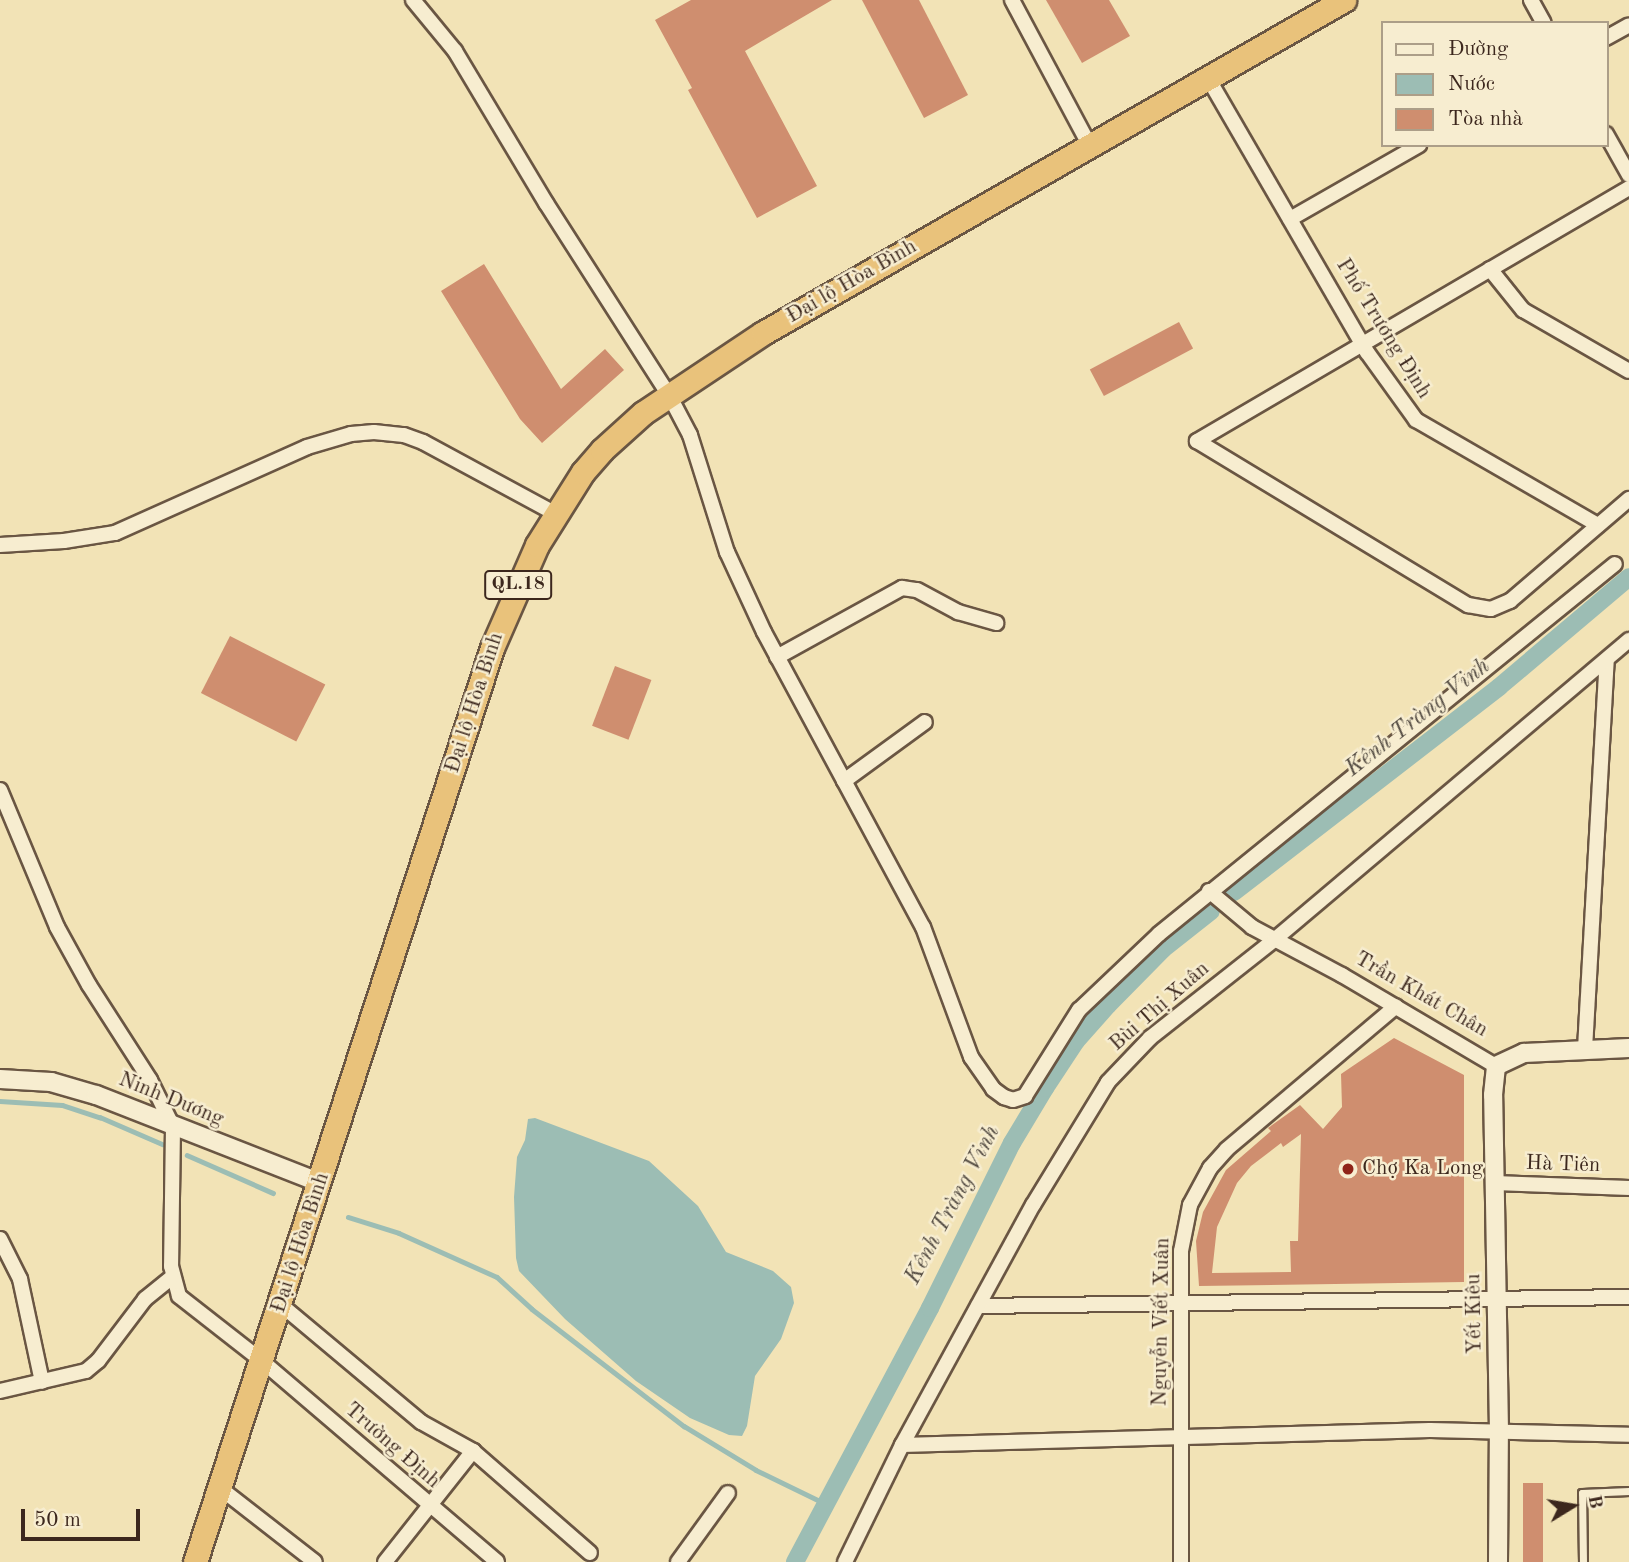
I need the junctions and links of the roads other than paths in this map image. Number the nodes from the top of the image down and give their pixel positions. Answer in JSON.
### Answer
{"nodes":[{"id":1,"x":413,"y":0,"type":"edge"},
{"id":2,"x":1012,"y":0,"type":"edge"},
{"id":3,"x":1344,"y":0,"type":"edge"},
{"id":4,"x":1531,"y":0,"type":"edge"},
{"id":5,"x":1543,"y":21,"type":"edge"},
{"id":6,"x":1629,"y":25,"type":"edge"},
{"id":7,"x":1608,"y":37,"type":"edge"},
{"id":8,"x":1208,"y":78,"type":"junction"},
{"id":9,"x":1608,"y":138,"type":"edge"},
{"id":10,"x":1090,"y":146,"type":"junction"},
{"id":11,"x":1416,"y":147,"type":"edge"},
{"id":12,"x":1629,"y":175,"type":"edge"},
{"id":13,"x":1629,"y":188,"type":"edge"},
{"id":14,"x":1290,"y":219,"type":"junction"},
{"id":15,"x":1490,"y":269,"type":"junction"},
{"id":16,"x":1363,"y":344,"type":"junction"},
{"id":17,"x":1629,"y":371,"type":"edge"},
{"id":18,"x":669,"y":395,"type":"junction"},
{"id":19,"x":1629,"y":499,"type":"edge"},
{"id":20,"x":556,"y":514,"type":"junction"},
{"id":21,"x":1598,"y":525,"type":"junction"},
{"id":22,"x":0,"y":545,"type":"edge"},
{"id":23,"x":1615,"y":564,"type":"dead end"},
{"id":24,"x":996,"y":623,"type":"dead end"},
{"id":25,"x":1629,"y":640,"type":"edge"},
{"id":26,"x":777,"y":657,"type":"junction"},
{"id":27,"x":1607,"y":660,"type":"junction"},
{"id":28,"x":925,"y":722,"type":"dead end"},
{"id":29,"x":844,"y":781,"type":"junction"},
{"id":30,"x":0,"y":790,"type":"edge"},
{"id":31,"x":1209,"y":891,"type":"junction"},
{"id":32,"x":1274,"y":940,"type":"junction"},
{"id":33,"x":1396,"y":1006,"type":"junction"},
{"id":34,"x":1629,"y":1048,"type":"edge"},
{"id":35,"x":1585,"y":1049,"type":"junction"},
{"id":36,"x":1496,"y":1066,"type":"junction"},
{"id":37,"x":0,"y":1079,"type":"edge"},
{"id":38,"x":173,"y":1127,"type":"junction"},
{"id":39,"x":320,"y":1183,"type":"junction"},
{"id":40,"x":1496,"y":1184,"type":"junction"},
{"id":41,"x":1629,"y":1188,"type":"edge"},
{"id":42,"x":0,"y":1239,"type":"edge"},
{"id":43,"x":172,"y":1278,"type":"junction"},
{"id":44,"x":1629,"y":1297,"type":"edge"},
{"id":45,"x":1498,"y":1301,"type":"junction"},
{"id":46,"x":1182,"y":1303,"type":"junction"},
{"id":47,"x":281,"y":1304,"type":"junction"},
{"id":48,"x":978,"y":1306,"type":"junction"},
{"id":49,"x":262,"y":1361,"type":"junction"},
{"id":50,"x":42,"y":1382,"type":"junction"},
{"id":51,"x":0,"y":1391,"type":"edge"},
{"id":52,"x":1499,"y":1431,"type":"junction"},
{"id":53,"x":1629,"y":1435,"type":"edge"},
{"id":54,"x":1181,"y":1438,"type":"junction"},
{"id":55,"x":902,"y":1445,"type":"junction"},
{"id":56,"x":472,"y":1451,"type":"junction"},
{"id":57,"x":220,"y":1489,"type":"junction"},
{"id":58,"x":1629,"y":1491,"type":"edge"},
{"id":59,"x":728,"y":1493,"type":"dead end"},
{"id":60,"x":429,"y":1506,"type":"junction"},
{"id":61,"x":590,"y":1553,"type":"dead end"},
{"id":62,"x":195,"y":1562,"type":"edge"},
{"id":63,"x":315,"y":1562,"type":"edge"},
{"id":64,"x":386,"y":1562,"type":"edge"},
{"id":65,"x":497,"y":1562,"type":"edge"},
{"id":66,"x":678,"y":1562,"type":"edge"},
{"id":67,"x":845,"y":1562,"type":"edge"},
{"id":68,"x":1181,"y":1562,"type":"edge"},
{"id":69,"x":1497,"y":1562,"type":"edge"},
{"id":70,"x":1583,"y":1562,"type":"edge"}],
"edges":[{"from":1,"to":18,"type":"street"},
{"from":2,"to":10,"type":"street"},
{"from":3,"to":8,"type":"highway","name":"Đại lộ Hòa Bình","number":"QL.18"},
{"from":4,"to":5,"type":"street"},
{"from":6,"to":7,"type":"street"},
{"from":8,"to":10,"type":"highway","name":"Đại lộ Hòa Bình","number":"QL.18"},
{"from":8,"to":14,"type":"street","name":"Phố Trương Định"},
{"from":9,"to":12,"type":"street"},
{"from":10,"to":18,"type":"highway","name":"Đại lộ Hòa Bình","number":"QL.18"},
{"from":11,"to":14,"type":"street"},
{"from":13,"to":15,"type":"street"},
{"from":14,"to":16,"type":"street","name":"Phố Trương Định"},
{"from":15,"to":16,"type":"street"},
{"from":15,"to":17,"type":"street"},
{"from":16,"to":21,"type":"street","name":"Phố Trương Định"},
{"from":16,"to":21,"type":"street"},
{"from":18,"to":20,"type":"highway","name":"Đại lộ Hòa Bình","number":"QL.18"},
{"from":18,"to":26,"type":"street"},
{"from":19,"to":21,"type":"street"},
{"from":20,"to":22,"type":"street"},
{"from":20,"to":39,"type":"highway","name":"Đại lộ Hòa Bình","number":"QL.18"},
{"from":23,"to":31,"type":"street"},
{"from":24,"to":26,"type":"street"},
{"from":25,"to":27,"type":"street","name":"Bùi Thị Xuân"},
{"from":26,"to":29,"type":"street"},
{"from":27,"to":32,"type":"street","name":"Bùi Thị Xuân"},
{"from":27,"to":35,"type":"street"},
{"from":28,"to":29,"type":"street"},
{"from":29,"to":31,"type":"street"},
{"from":30,"to":38,"type":"street"},
{"from":31,"to":32,"type":"street","name":"Trần Khát Chân"},
{"from":32,"to":33,"type":"street","name":"Trần Khát Chân"},
{"from":32,"to":48,"type":"street","name":"Bùi Thị Xuân"},
{"from":33,"to":36,"type":"street","name":"Trần Khát Chân"},
{"from":33,"to":46,"type":"street","name":"Nguyễn Viết Xuân"},
{"from":34,"to":35,"type":"street","name":"Trần Khát Chân"},
{"from":35,"to":36,"type":"street","name":"Trần Khát Chân"},
{"from":36,"to":40,"type":"street","name":"Yết Kiêu"},
{"from":37,"to":38,"type":"street","name":"Ninh Dương"},
{"from":38,"to":39,"type":"street","name":"Ninh Dương"},
{"from":38,"to":43,"type":"street"},
{"from":39,"to":47,"type":"highway","name":"Đại lộ Hòa Bình","number":"QL.18"},
{"from":40,"to":41,"type":"street","name":"Hà Tiên"},
{"from":40,"to":45,"type":"street","name":"Yết Kiêu"},
{"from":42,"to":50,"type":"street"},
{"from":43,"to":49,"type":"street","name":"Trường Định"},
{"from":43,"to":50,"type":"street"},
{"from":44,"to":45,"type":"street"},
{"from":45,"to":46,"type":"street"},
{"from":45,"to":52,"type":"street","name":"Yết Kiêu"},
{"from":46,"to":48,"type":"street"},
{"from":46,"to":54,"type":"street","name":"Nguyễn Viết Xuân"},
{"from":47,"to":49,"type":"highway","name":"Đại lộ Hòa Bình","number":"QL.18"},
{"from":47,"to":56,"type":"street"},
{"from":48,"to":55,"type":"street","name":"Bùi Thị Xuân"},
{"from":49,"to":57,"type":"highway","name":"Đại lộ Hòa Bình","number":"QL.18"},
{"from":49,"to":60,"type":"street","name":"Trường Định"},
{"from":50,"to":51,"type":"street"},
{"from":52,"to":53,"type":"street"},
{"from":52,"to":54,"type":"street"},
{"from":52,"to":69,"type":"street","name":"Yết Kiêu"},
{"from":54,"to":55,"type":"street"},
{"from":54,"to":68,"type":"street","name":"Nguyễn Viết Xuân"},
{"from":55,"to":67,"type":"street","name":"Bùi Thị Xuân"},
{"from":56,"to":60,"type":"street"},
{"from":56,"to":61,"type":"street"},
{"from":57,"to":62,"type":"highway","name":"Đại lộ Hòa Bình","number":"QL.18"},
{"from":57,"to":63,"type":"street"},
{"from":58,"to":70,"type":"lane"},
{"from":59,"to":66,"type":"street"},
{"from":60,"to":64,"type":"street"},
{"from":60,"to":65,"type":"street","name":"Trường Định"}]}
